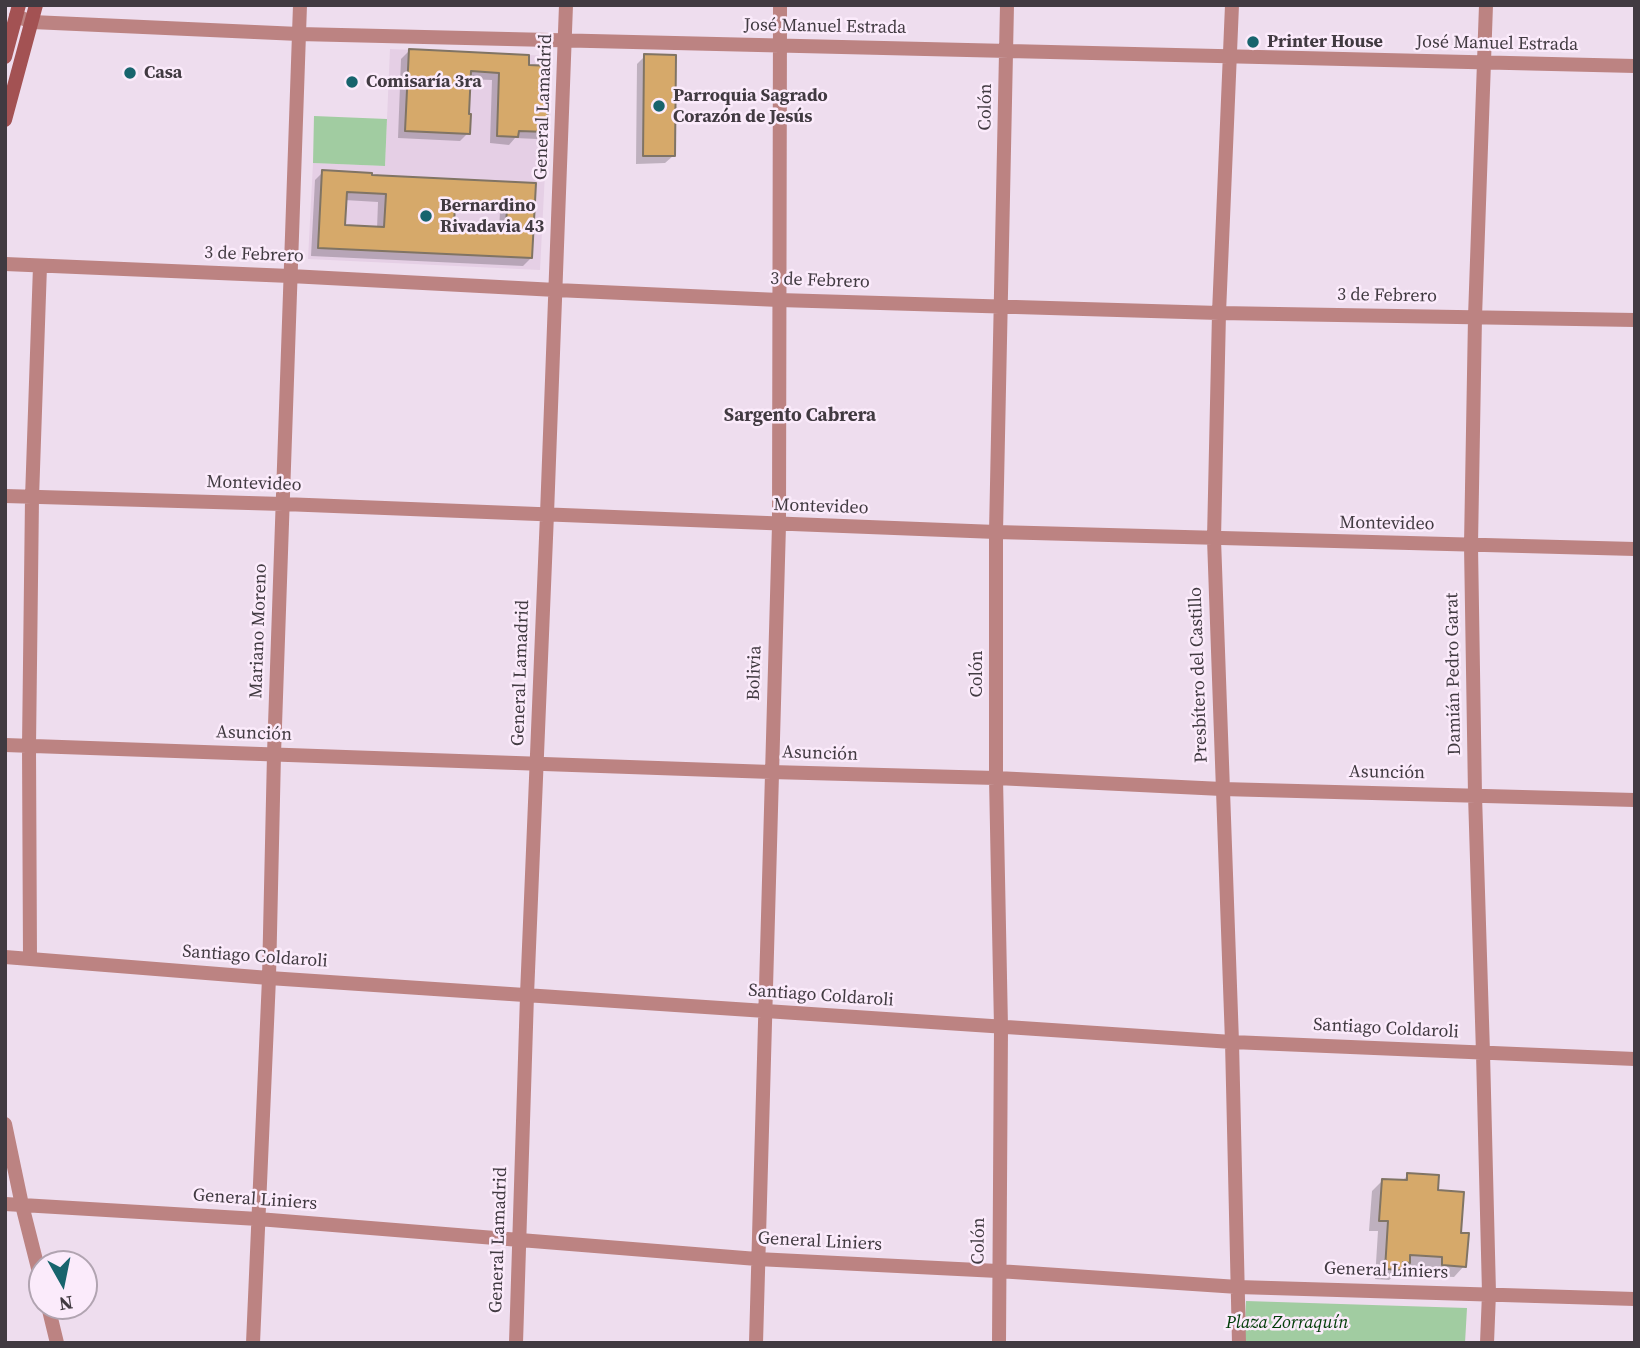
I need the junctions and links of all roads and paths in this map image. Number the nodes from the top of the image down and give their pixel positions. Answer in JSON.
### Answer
{"nodes":[{"id":1,"x":36,"y":5,"type":"edge"},
{"id":2,"x":300,"y":5,"type":"edge"},
{"id":3,"x":566,"y":5,"type":"edge"},
{"id":4,"x":780,"y":5,"type":"edge"},
{"id":5,"x":1007,"y":5,"type":"edge"},
{"id":6,"x":1232,"y":5,"type":"edge"},
{"id":7,"x":1486,"y":5,"type":"edge"},
{"id":8,"x":18,"y":11,"type":"edge"},
{"id":9,"x":32,"y":22,"type":"junction"},
{"id":10,"x":299,"y":34,"type":"junction"},
{"id":11,"x":566,"y":41,"type":"junction"},
{"id":12,"x":781,"y":45,"type":"junction"},
{"id":13,"x":1006,"y":51,"type":"junction"},
{"id":14,"x":5,"y":57,"type":"edge"},
{"id":15,"x":1230,"y":57,"type":"junction"},
{"id":16,"x":1485,"y":63,"type":"junction"},
{"id":17,"x":1635,"y":66,"type":"edge"},
{"id":18,"x":5,"y":120,"type":"edge"},
{"id":19,"x":5,"y":264,"type":"edge"},
{"id":20,"x":40,"y":266,"type":"junction"},
{"id":21,"x":290,"y":276,"type":"junction"},
{"id":22,"x":555,"y":290,"type":"junction"},
{"id":23,"x":779,"y":300,"type":"junction"},
{"id":24,"x":1001,"y":306,"type":"junction"},
{"id":25,"x":1219,"y":313,"type":"junction"},
{"id":26,"x":1475,"y":317,"type":"junction"},
{"id":27,"x":1635,"y":320,"type":"edge"},
{"id":28,"x":5,"y":496,"type":"edge"},
{"id":29,"x":32,"y":498,"type":"junction"},
{"id":30,"x":283,"y":504,"type":"junction"},
{"id":31,"x":547,"y":514,"type":"junction"},
{"id":32,"x":779,"y":525,"type":"junction"},
{"id":33,"x":996,"y":533,"type":"junction"},
{"id":34,"x":1214,"y":539,"type":"junction"},
{"id":35,"x":1471,"y":545,"type":"junction"},
{"id":36,"x":1635,"y":550,"type":"edge"},
{"id":37,"x":5,"y":745,"type":"edge"},
{"id":38,"x":29,"y":746,"type":"junction"},
{"id":39,"x":274,"y":754,"type":"junction"},
{"id":40,"x":537,"y":764,"type":"junction"},
{"id":41,"x":771,"y":772,"type":"junction"},
{"id":42,"x":996,"y":778,"type":"junction"},
{"id":43,"x":1222,"y":789,"type":"junction"},
{"id":44,"x":1475,"y":795,"type":"junction"},
{"id":45,"x":1635,"y":800,"type":"edge"},
{"id":46,"x":5,"y":957,"type":"edge"},
{"id":47,"x":30,"y":959,"type":"junction"},
{"id":48,"x":269,"y":978,"type":"junction"},
{"id":49,"x":527,"y":995,"type":"junction"},
{"id":50,"x":765,"y":1012,"type":"junction"},
{"id":51,"x":1001,"y":1027,"type":"junction"},
{"id":52,"x":1232,"y":1042,"type":"junction"},
{"id":53,"x":1483,"y":1053,"type":"junction"},
{"id":54,"x":1635,"y":1059,"type":"edge"},
{"id":55,"x":5,"y":1124,"type":"edge"},
{"id":56,"x":5,"y":1204,"type":"edge"},
{"id":57,"x":22,"y":1205,"type":"junction"},
{"id":58,"x":258,"y":1219,"type":"junction"},
{"id":59,"x":518,"y":1240,"type":"junction"},
{"id":60,"x":33,"y":1250,"type":"edge"},
{"id":61,"x":757,"y":1259,"type":"junction"},
{"id":62,"x":998,"y":1271,"type":"junction"},
{"id":63,"x":1238,"y":1287,"type":"junction"},
{"id":64,"x":1489,"y":1293,"type":"junction"},
{"id":65,"x":1635,"y":1298,"type":"edge"},
{"id":66,"x":51,"y":1320,"type":"edge"},
{"id":67,"x":57,"y":1343,"type":"edge"},
{"id":68,"x":253,"y":1343,"type":"edge"},
{"id":69,"x":516,"y":1343,"type":"edge"},
{"id":70,"x":756,"y":1343,"type":"edge"},
{"id":71,"x":999,"y":1343,"type":"edge"},
{"id":72,"x":1239,"y":1343,"type":"edge"},
{"id":73,"x":1487,"y":1343,"type":"edge"}],
"edges":[{"from":1,"to":9,"type":"main road"},
{"from":2,"to":10,"type":"street","name":"Mariano Moreno"},
{"from":3,"to":11,"type":"street","name":"General Lamadrid"},
{"from":4,"to":12,"type":"street","name":"Bolivia"},
{"from":5,"to":13,"type":"street","name":"Colón"},
{"from":6,"to":15,"type":"street","name":"Presbítero del Castillo"},
{"from":7,"to":16,"type":"street","name":"Damián Pedro Garat"},
{"from":8,"to":9,"type":"street","name":"José Manuel Estrada"},
{"from":8,"to":14,"type":"main road"},
{"from":9,"to":10,"type":"street","name":"José Manuel Estrada"},
{"from":9,"to":18,"type":"main road"},
{"from":10,"to":11,"type":"street","name":"José Manuel Estrada"},
{"from":10,"to":21,"type":"street","name":"Mariano Moreno"},
{"from":11,"to":12,"type":"street","name":"José Manuel Estrada"},
{"from":11,"to":22,"type":"street","name":"General Lamadrid"},
{"from":12,"to":13,"type":"street","name":"José Manuel Estrada"},
{"from":12,"to":23,"type":"street","name":"Bolivia"},
{"from":13,"to":15,"type":"street","name":"José Manuel Estrada"},
{"from":13,"to":24,"type":"street","name":"Colón"},
{"from":15,"to":16,"type":"street","name":"José Manuel Estrada"},
{"from":15,"to":25,"type":"street","name":"Presbítero del Castillo"},
{"from":16,"to":17,"type":"street","name":"José Manuel Estrada"},
{"from":16,"to":26,"type":"street","name":"Damián Pedro Garat"},
{"from":19,"to":20,"type":"street","name":"3 de Febrero"},
{"from":20,"to":21,"type":"street","name":"3 de Febrero"},
{"from":20,"to":29,"type":"street"},
{"from":21,"to":22,"type":"street","name":"3 de Febrero"},
{"from":21,"to":30,"type":"street","name":"Mariano Moreno"},
{"from":22,"to":23,"type":"street","name":"3 de Febrero"},
{"from":22,"to":31,"type":"street","name":"General Lamadrid"},
{"from":23,"to":24,"type":"street","name":"3 de Febrero"},
{"from":23,"to":32,"type":"street","name":"Bolivia"},
{"from":24,"to":25,"type":"street","name":"3 de Febrero"},
{"from":24,"to":33,"type":"street","name":"Colón"},
{"from":25,"to":26,"type":"street","name":"3 de Febrero"},
{"from":25,"to":34,"type":"street","name":"Presbítero del Castillo"},
{"from":26,"to":27,"type":"street","name":"3 de Febrero"},
{"from":26,"to":35,"type":"street","name":"Damián Pedro Garat"},
{"from":28,"to":29,"type":"street","name":"Montevideo"},
{"from":29,"to":30,"type":"street","name":"Montevideo"},
{"from":29,"to":38,"type":"street"},
{"from":30,"to":31,"type":"street","name":"Montevideo"},
{"from":30,"to":39,"type":"street","name":"Mariano Moreno"},
{"from":31,"to":32,"type":"street","name":"Montevideo"},
{"from":31,"to":40,"type":"street","name":"General Lamadrid"},
{"from":32,"to":33,"type":"street","name":"Montevideo"},
{"from":32,"to":41,"type":"street","name":"Bolivia"},
{"from":33,"to":34,"type":"street","name":"Montevideo"},
{"from":33,"to":42,"type":"street","name":"Colón"},
{"from":34,"to":35,"type":"street","name":"Montevideo"},
{"from":34,"to":43,"type":"street","name":"Presbítero del Castillo"},
{"from":35,"to":36,"type":"street","name":"Montevideo"},
{"from":35,"to":44,"type":"street","name":"Damián Pedro Garat"},
{"from":37,"to":38,"type":"street","name":"Asunción"},
{"from":38,"to":39,"type":"street","name":"Asunción"},
{"from":38,"to":47,"type":"street"},
{"from":39,"to":40,"type":"street","name":"Asunción"},
{"from":39,"to":48,"type":"street","name":"Mariano Moreno"},
{"from":40,"to":41,"type":"street","name":"Asunción"},
{"from":40,"to":49,"type":"street","name":"General Lamadrid"},
{"from":41,"to":42,"type":"street","name":"Asunción"},
{"from":41,"to":50,"type":"street","name":"Bolivia"},
{"from":42,"to":43,"type":"street","name":"Asunción"},
{"from":42,"to":51,"type":"street","name":"Colón"},
{"from":43,"to":44,"type":"street","name":"Asunción"},
{"from":43,"to":52,"type":"street","name":"Presbítero del Castillo"},
{"from":44,"to":45,"type":"street","name":"Asunción"},
{"from":44,"to":53,"type":"street","name":"Damián Pedro Garat"},
{"from":46,"to":47,"type":"street","name":"Santiago Coldaroli"},
{"from":47,"to":48,"type":"street","name":"Santiago Coldaroli"},
{"from":48,"to":49,"type":"street","name":"Santiago Coldaroli"},
{"from":48,"to":58,"type":"street","name":"Mariano Moreno"},
{"from":49,"to":50,"type":"street","name":"Santiago Coldaroli"},
{"from":49,"to":59,"type":"street","name":"General Lamadrid"},
{"from":50,"to":51,"type":"street","name":"Santiago Coldaroli"},
{"from":50,"to":61,"type":"street","name":"Bolivia"},
{"from":51,"to":52,"type":"street","name":"Santiago Coldaroli"},
{"from":51,"to":62,"type":"street","name":"Colón"},
{"from":52,"to":53,"type":"street","name":"Santiago Coldaroli"},
{"from":52,"to":63,"type":"street","name":"Presbítero del Castillo"},
{"from":53,"to":54,"type":"street","name":"Santiago Coldaroli"},
{"from":53,"to":64,"type":"street","name":"Damián Pedro Garat"},
{"from":55,"to":57,"type":"street"},
{"from":56,"to":57,"type":"street","name":"General Liniers"},
{"from":57,"to":58,"type":"street","name":"General Liniers"},
{"from":57,"to":60,"type":"street"},
{"from":58,"to":59,"type":"street","name":"General Liniers"},
{"from":58,"to":68,"type":"street","name":"Mariano Moreno"},
{"from":59,"to":61,"type":"street","name":"General Liniers"},
{"from":59,"to":69,"type":"street","name":"General Lamadrid"},
{"from":61,"to":62,"type":"street","name":"General Liniers"},
{"from":61,"to":70,"type":"street","name":"Bolivia"},
{"from":62,"to":63,"type":"street","name":"General Liniers"},
{"from":62,"to":71,"type":"street","name":"Colón"},
{"from":63,"to":64,"type":"street","name":"General Liniers"},
{"from":63,"to":72,"type":"street","name":"Presbítero del Castillo"},
{"from":64,"to":65,"type":"street","name":"General Liniers"},
{"from":64,"to":73,"type":"street","name":"Damián Pedro Garat"},
{"from":66,"to":67,"type":"street"}]}
